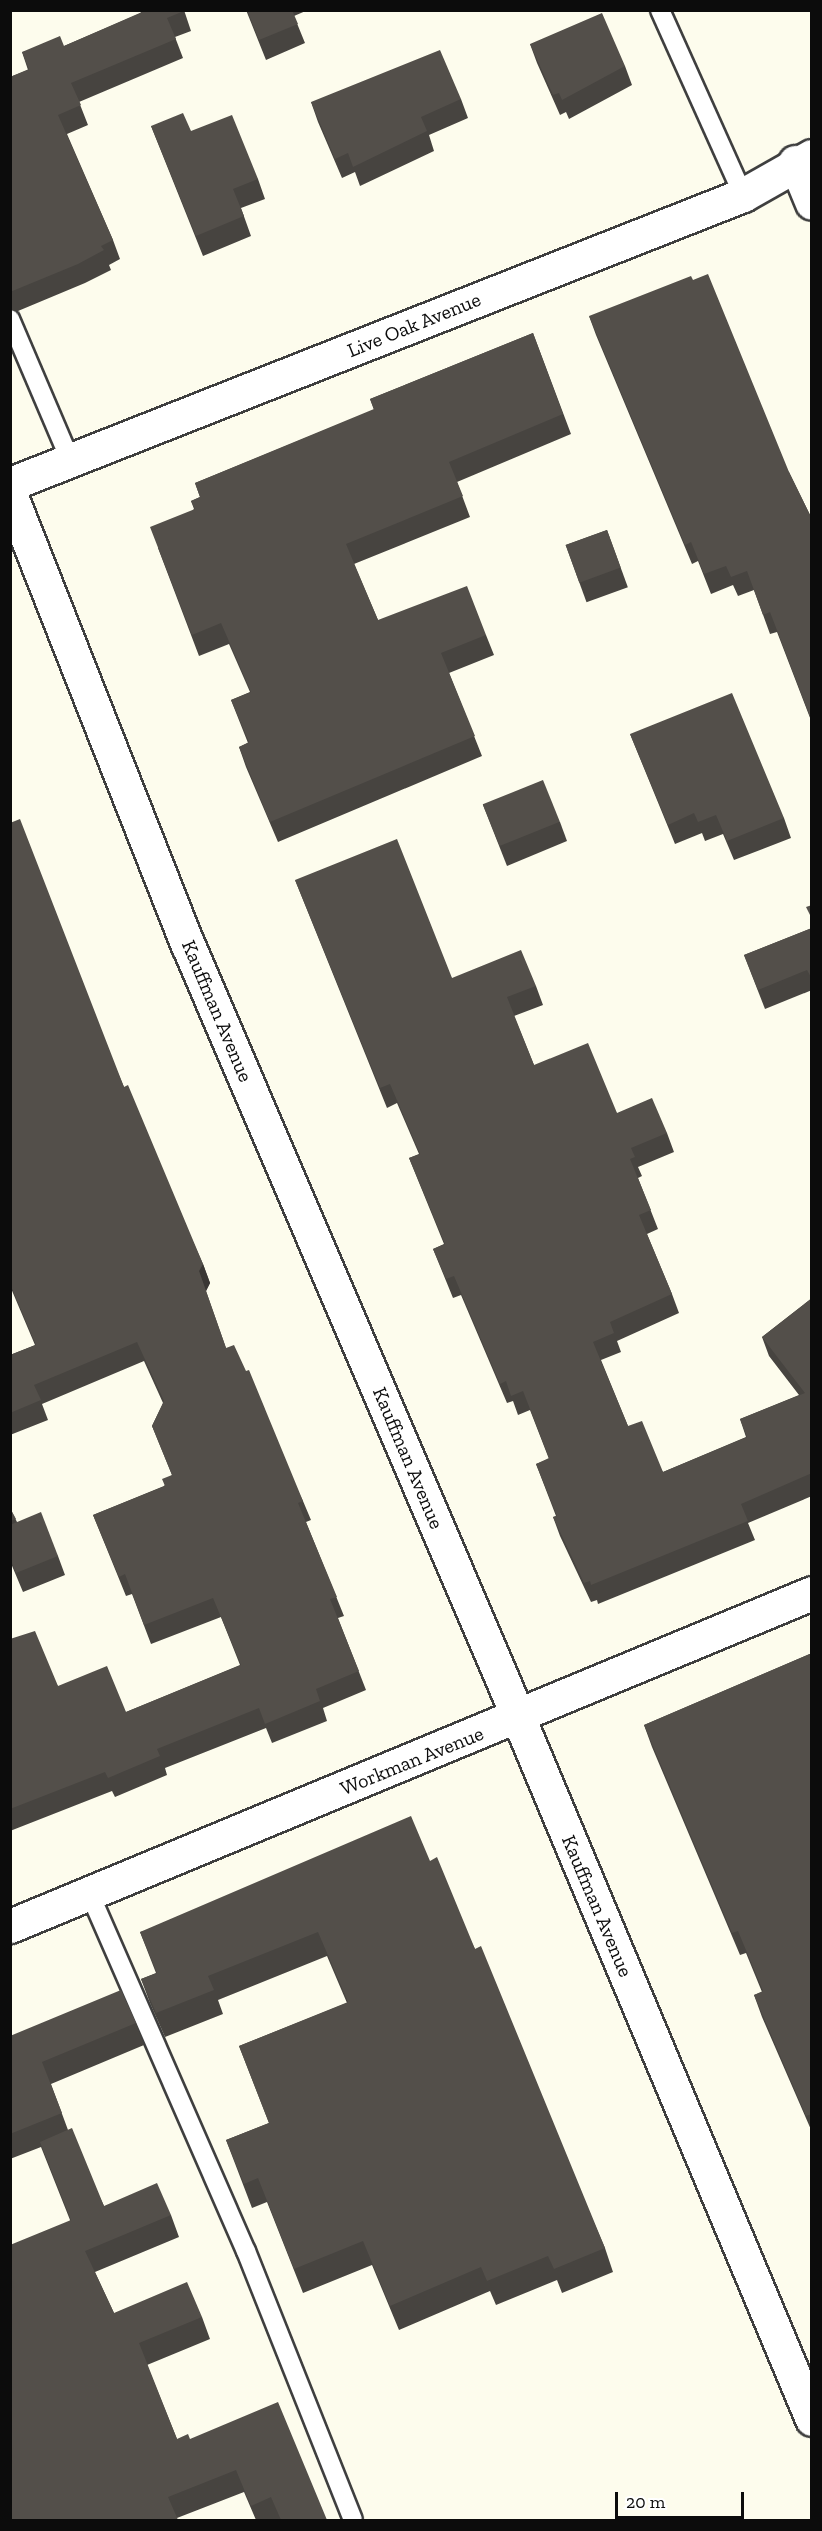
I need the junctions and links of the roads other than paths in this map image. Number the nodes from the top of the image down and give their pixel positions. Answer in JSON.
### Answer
{"nodes":[{"id":1,"x":660,"y":10,"type":"edge"},
{"id":2,"x":803,"y":159,"type":"edge"},
{"id":3,"x":743,"y":195,"type":"junction"},
{"id":4,"x":812,"y":203,"type":"edge"},
{"id":5,"x":10,"y":319,"type":"edge"},
{"id":6,"x":70,"y":460,"type":"junction"},
{"id":7,"x":10,"y":484,"type":"edge"},
{"id":8,"x":10,"y":494,"type":"edge"},
{"id":9,"x":812,"y":1593,"type":"edge"},
{"id":10,"x":518,"y":1717,"type":"junction"},
{"id":11,"x":89,"y":1892,"type":"junction"},
{"id":12,"x":10,"y":1926,"type":"edge"},
{"id":13,"x":812,"y":2419,"type":"edge"},
{"id":14,"x":353,"y":2520,"type":"edge"}],
"edges":[{"from":1,"to":3,"type":"lane"},
{"from":2,"to":3,"type":"street","name":"Live Oak Avenue"},
{"from":2,"to":4,"type":"street"},
{"from":3,"to":6,"type":"street","name":"Live Oak Avenue"},
{"from":5,"to":6,"type":"lane"},
{"from":6,"to":7,"type":"street","name":"Live Oak Avenue"},
{"from":8,"to":10,"type":"street","name":"Kauffman Avenue"},
{"from":9,"to":10,"type":"street","name":"Workman Avenue"},
{"from":10,"to":11,"type":"street","name":"Workman Avenue"},
{"from":10,"to":13,"type":"street","name":"Kauffman Avenue"},
{"from":11,"to":12,"type":"street","name":"Workman Avenue"},
{"from":11,"to":14,"type":"lane"}]}
